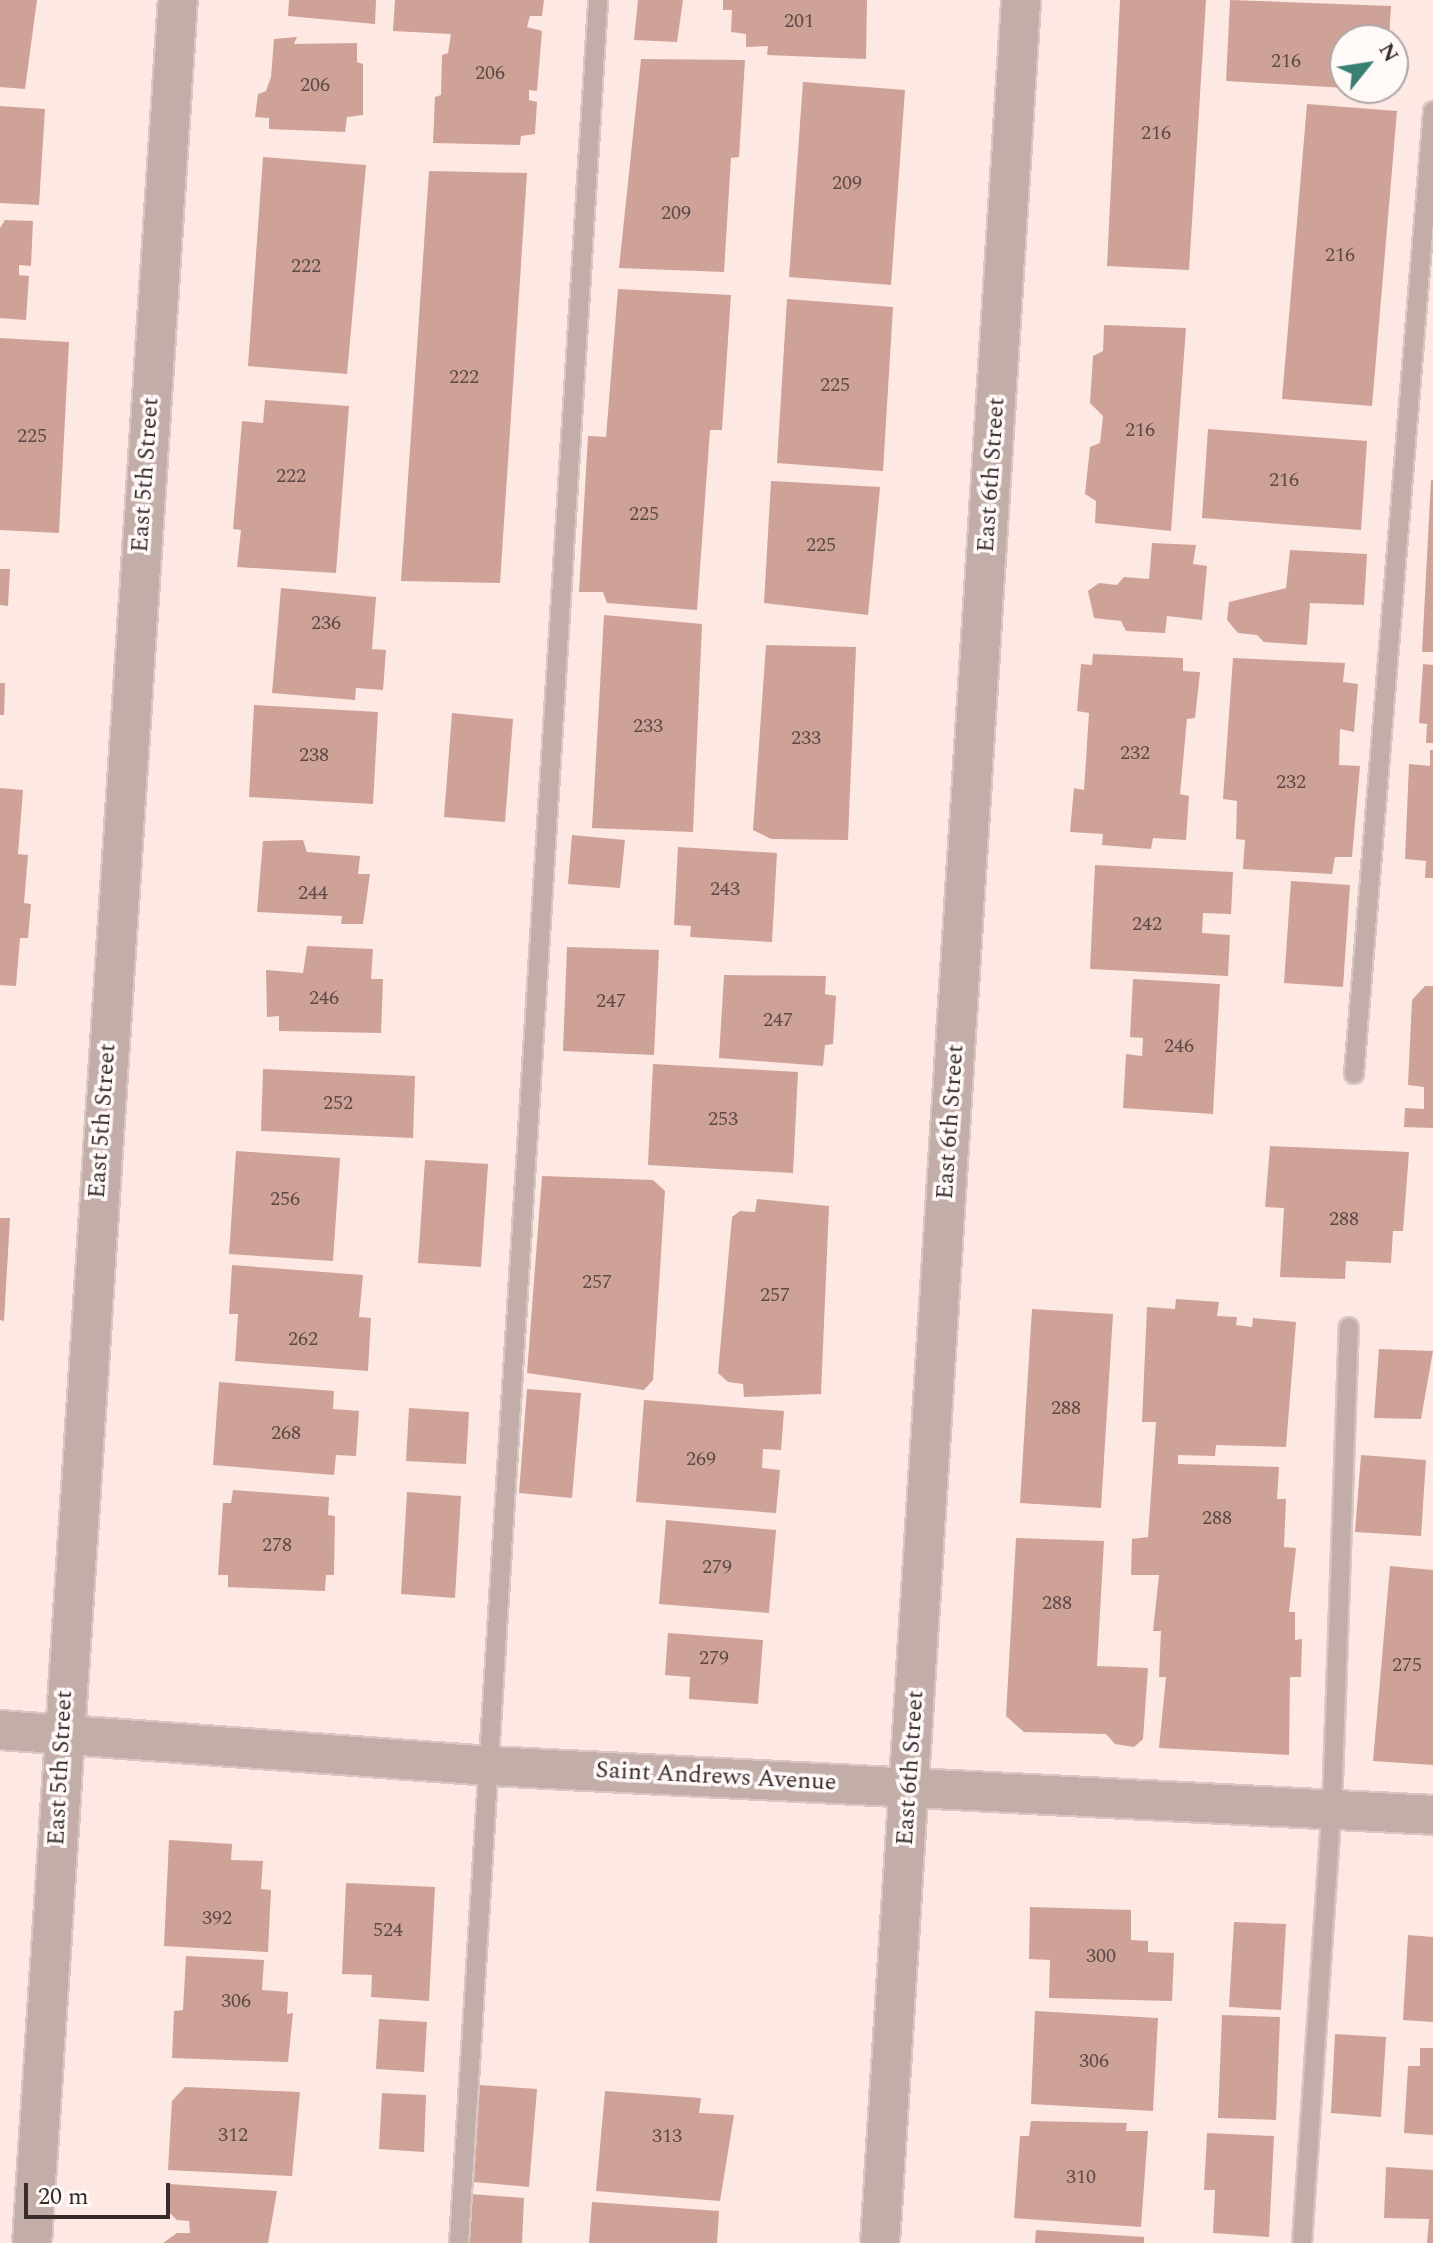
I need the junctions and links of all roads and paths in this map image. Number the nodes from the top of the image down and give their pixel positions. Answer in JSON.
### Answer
{"nodes":[{"id":1,"x":178,"y":0,"type":"edge"},
{"id":2,"x":598,"y":0,"type":"edge"},
{"id":3,"x":1021,"y":0,"type":"edge"},
{"id":4,"x":1433,"y":111,"type":"edge"},
{"id":5,"x":1354,"y":1074,"type":"dead end"},
{"id":6,"x":1349,"y":1327,"type":"dead end"},
{"id":7,"x":0,"y":1730,"type":"edge"},
{"id":8,"x":63,"y":1733,"type":"junction"},
{"id":9,"x":490,"y":1766,"type":"junction"},
{"id":10,"x":909,"y":1786,"type":"junction"},
{"id":11,"x":1332,"y":1808,"type":"junction"},
{"id":12,"x":1433,"y":1815,"type":"edge"},
{"id":13,"x":32,"y":2243,"type":"edge"},
{"id":14,"x":459,"y":2243,"type":"edge"},
{"id":15,"x":880,"y":2243,"type":"edge"},
{"id":16,"x":1302,"y":2243,"type":"edge"}],
"edges":[{"from":1,"to":8,"type":"street","name":"East 5th Street"},
{"from":2,"to":9,"type":"lane"},
{"from":3,"to":10,"type":"street","name":"East 6th Street"},
{"from":4,"to":5,"type":"lane"},
{"from":6,"to":11,"type":"lane"},
{"from":7,"to":8,"type":"street","name":"Saint Andrews Avenue"},
{"from":8,"to":9,"type":"street","name":"Saint Andrews Avenue"},
{"from":8,"to":13,"type":"street","name":"East 5th Street"},
{"from":9,"to":10,"type":"street","name":"Saint Andrews Avenue"},
{"from":9,"to":14,"type":"lane"},
{"from":10,"to":11,"type":"street","name":"Saint Andrews Avenue"},
{"from":10,"to":15,"type":"street","name":"East 6th Street"},
{"from":11,"to":12,"type":"street","name":"Saint Andrews Avenue"},
{"from":11,"to":16,"type":"lane"}]}
